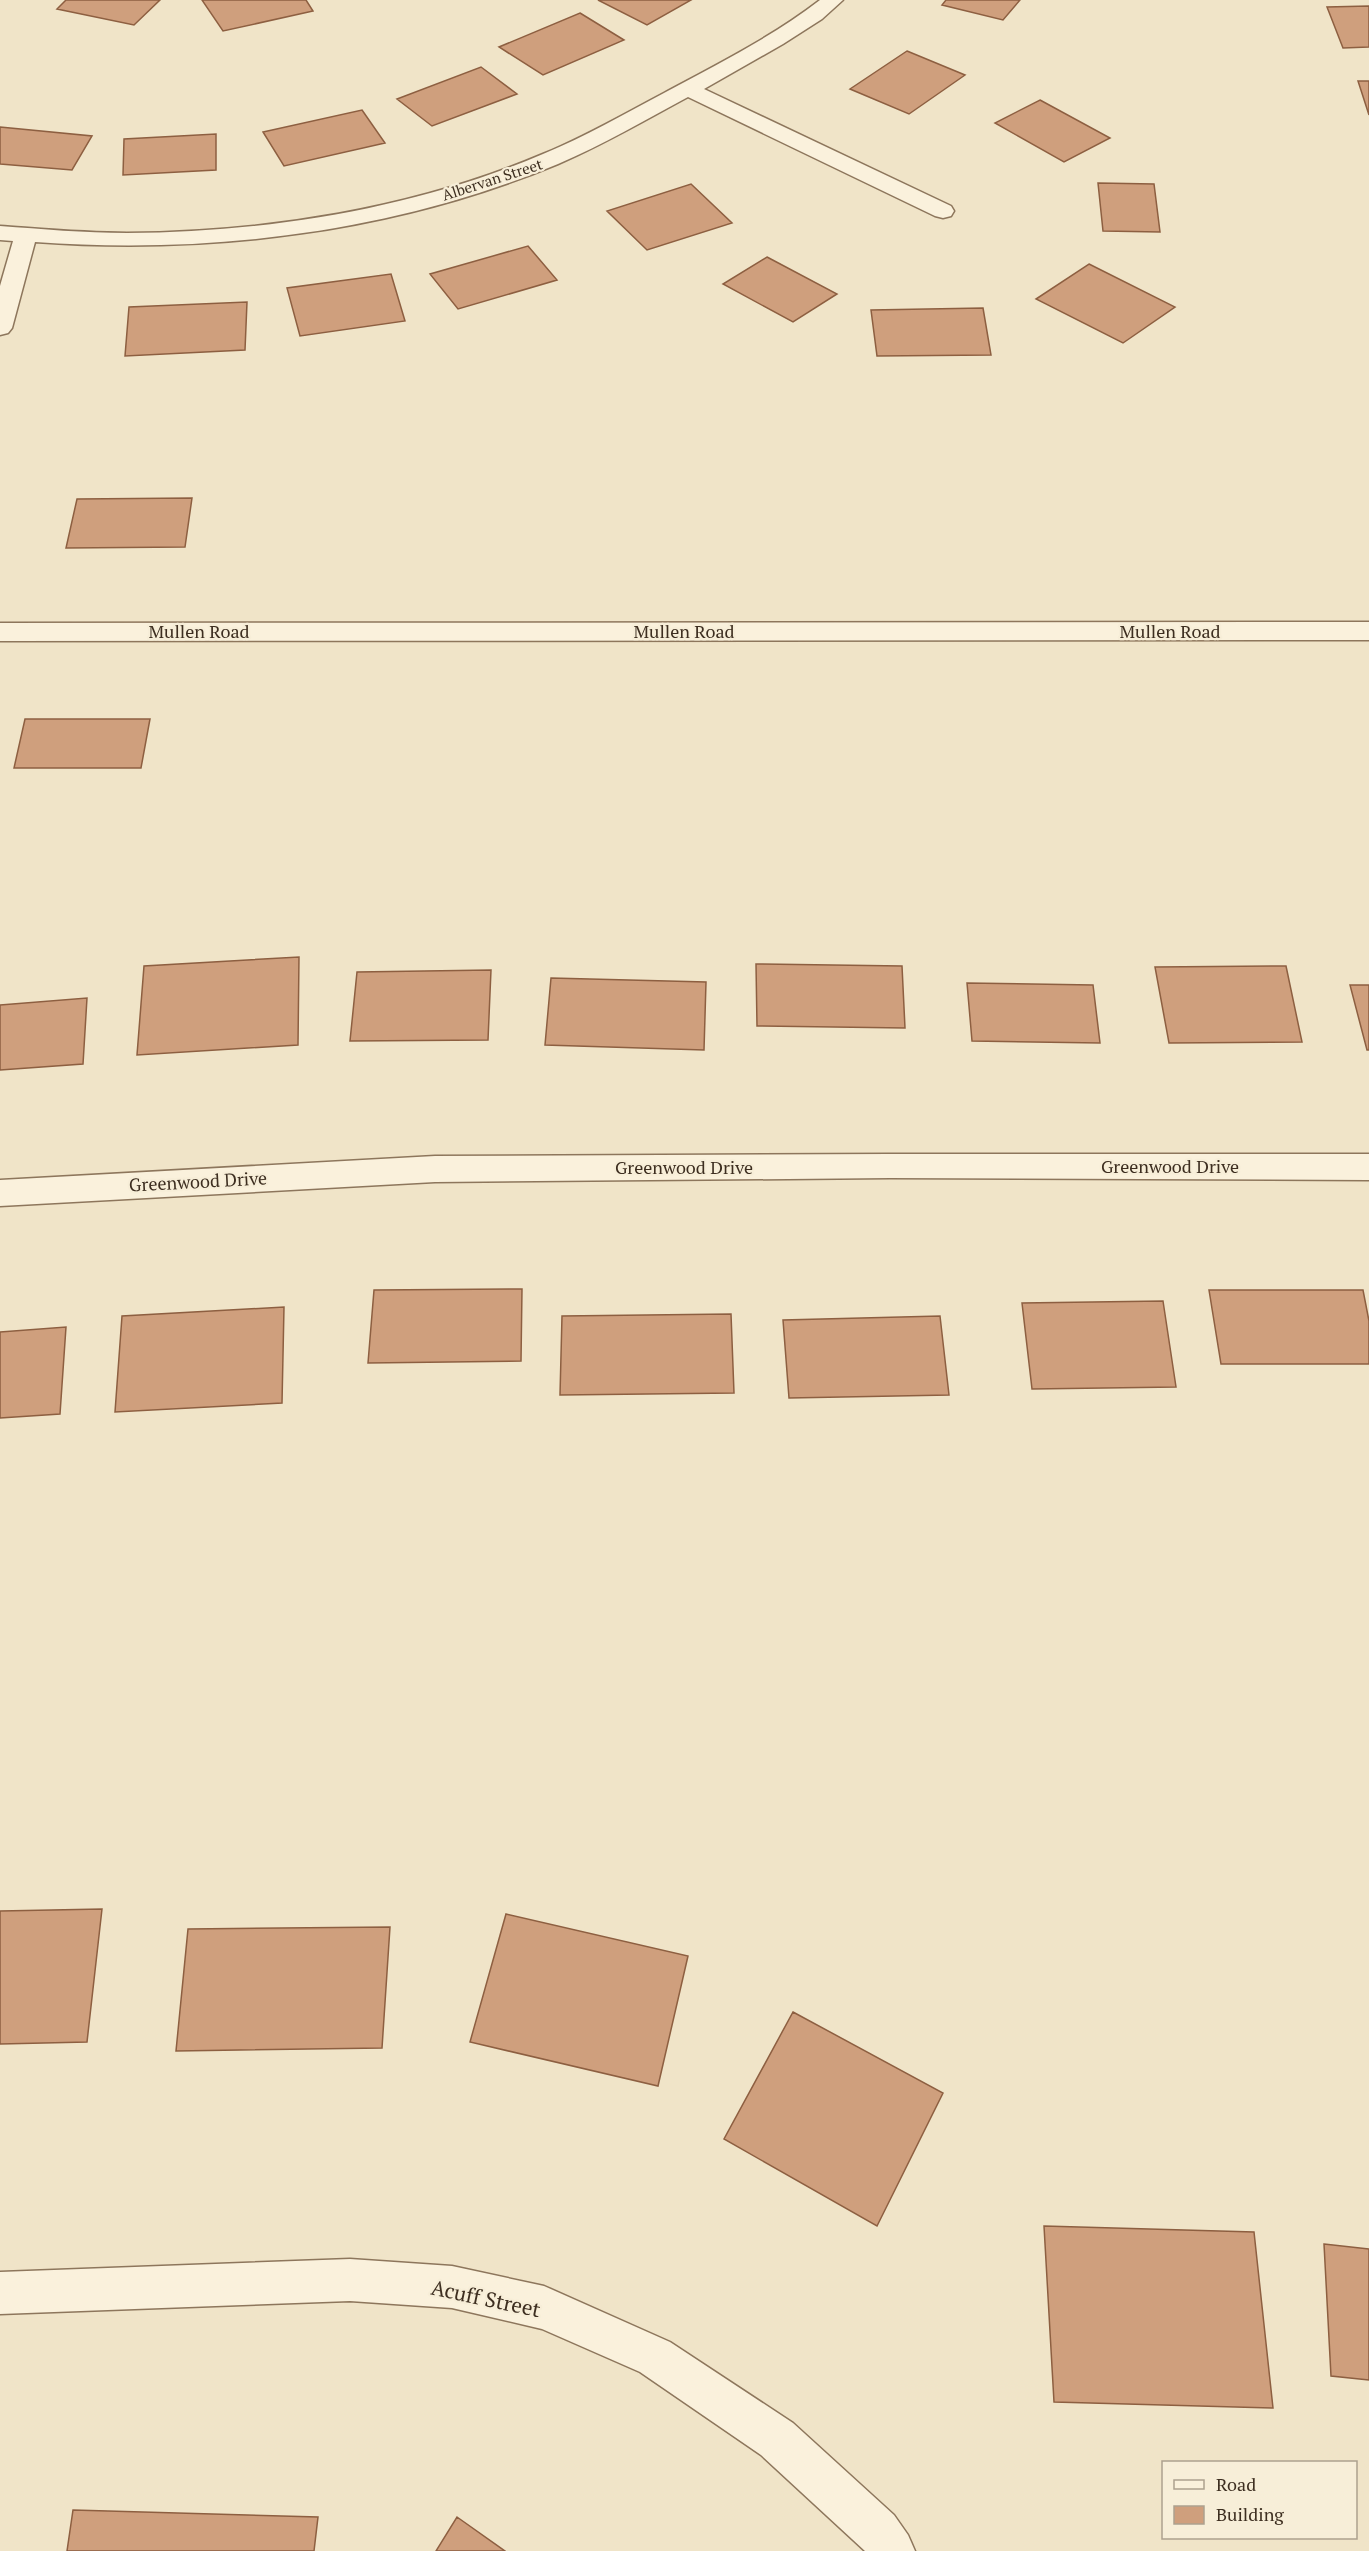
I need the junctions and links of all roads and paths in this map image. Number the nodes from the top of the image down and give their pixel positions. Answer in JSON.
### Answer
{"nodes":[{"id":1,"x":833,"y":0,"type":"edge"},
{"id":2,"x":688,"y":89,"type":"junction"},
{"id":3,"x":943,"y":211,"type":"dead end"},
{"id":4,"x":0,"y":233,"type":"edge"},
{"id":5,"x":26,"y":235,"type":"junction"},
{"id":6,"x":0,"y":328,"type":"edge"},
{"id":7,"x":1369,"y":631,"type":"edge"},
{"id":8,"x":0,"y":632,"type":"edge"},
{"id":9,"x":1369,"y":1167,"type":"edge"},
{"id":10,"x":0,"y":1192,"type":"edge"},
{"id":11,"x":0,"y":2293,"type":"edge"},
{"id":12,"x":892,"y":2551,"type":"edge"}],
"edges":[{"from":1,"to":2,"type":"street","name":"Albervan Street"},
{"from":2,"to":3,"type":"street"},
{"from":2,"to":5,"type":"street","name":"Albervan Street"},
{"from":4,"to":5,"type":"street","name":"Albervan Street"},
{"from":5,"to":6,"type":"street"},
{"from":7,"to":8,"type":"street","name":"Mullen Road"},
{"from":9,"to":10,"type":"street","name":"Greenwood Drive"},
{"from":11,"to":12,"type":"street","name":"Acuff Street"}]}
